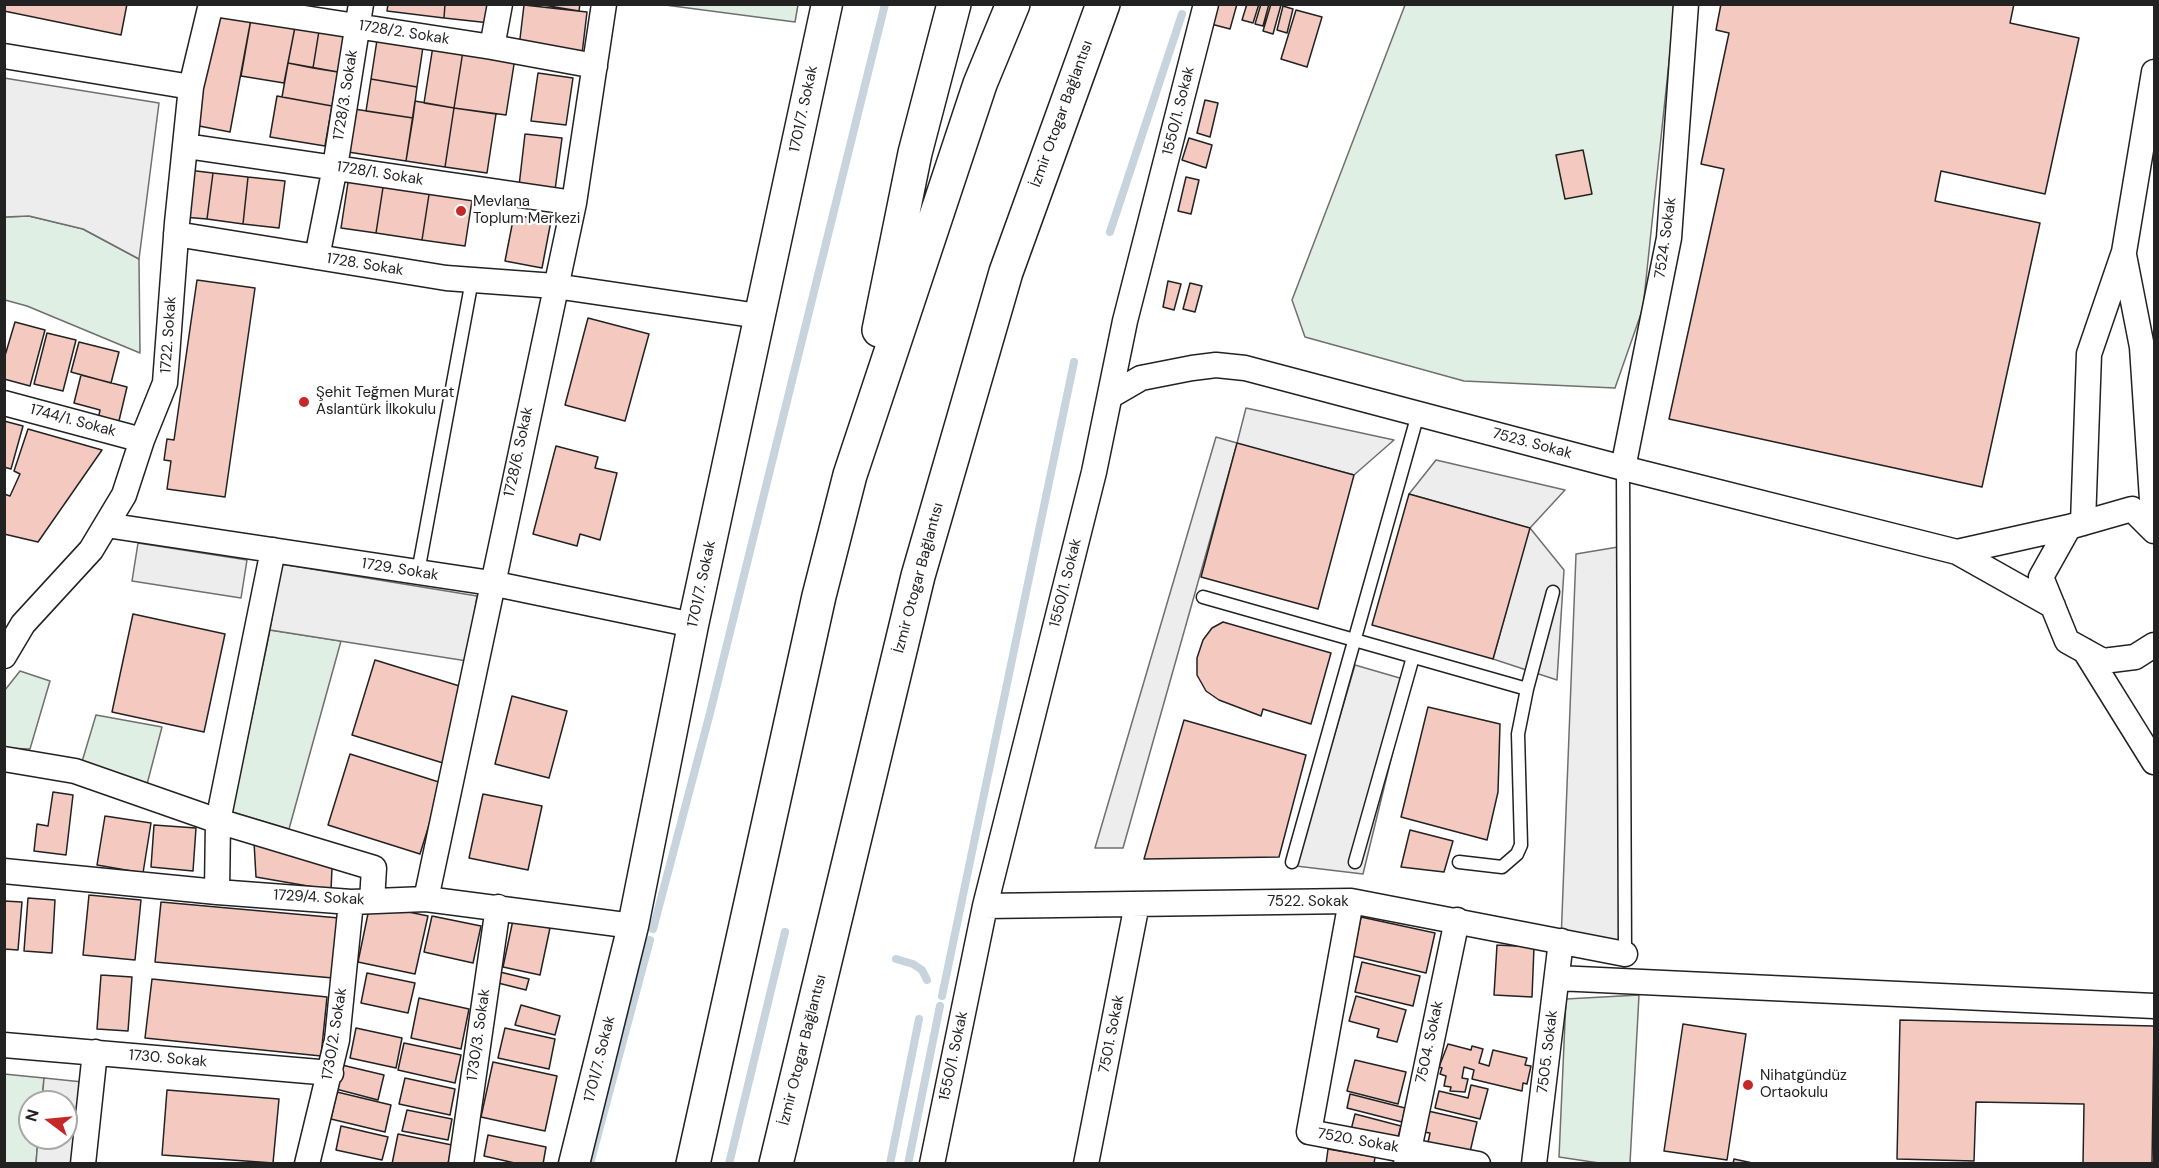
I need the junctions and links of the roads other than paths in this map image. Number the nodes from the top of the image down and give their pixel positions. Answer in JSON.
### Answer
{"nodes":[{"id":1,"x":212,"y":4,"type":"edge"},
{"id":2,"x":500,"y":4,"type":"edge"},
{"id":3,"x":604,"y":4,"type":"edge"},
{"id":4,"x":827,"y":4,"type":"edge"},
{"id":5,"x":954,"y":4,"type":"edge"},
{"id":6,"x":1013,"y":4,"type":"edge"},
{"id":7,"x":1102,"y":4,"type":"edge"},
{"id":8,"x":1206,"y":4,"type":"edge"},
{"id":9,"x":1686,"y":4,"type":"edge"},
{"id":10,"x":359,"y":15,"type":"edge"},
{"id":11,"x":492,"y":47,"type":"junction"},
{"id":12,"x":4,"y":56,"type":"edge"},
{"id":13,"x":595,"y":66,"type":"junction"},
{"id":14,"x":2154,"y":72,"type":"edge"},
{"id":15,"x":191,"y":87,"type":"junction"},
{"id":16,"x":186,"y":146,"type":"junction"},
{"id":17,"x":335,"y":167,"type":"junction"},
{"id":18,"x":574,"y":203,"type":"junction"},
{"id":19,"x":176,"y":234,"type":"junction"},
{"id":20,"x":2124,"y":252,"type":"junction"},
{"id":21,"x":317,"y":257,"type":"junction"},
{"id":22,"x":472,"y":280,"type":"junction"},
{"id":23,"x":555,"y":286,"type":"junction"},
{"id":24,"x":759,"y":316,"type":"junction"},
{"id":25,"x":1110,"y":396,"type":"junction"},
{"id":26,"x":4,"y":403,"type":"edge"},
{"id":27,"x":1418,"y":414,"type":"junction"},
{"id":28,"x":142,"y":440,"type":"junction"},
{"id":29,"x":1623,"y":468,"type":"junction"},
{"id":30,"x":850,"y":475,"type":"junction"},
{"id":31,"x":106,"y":525,"type":"junction"},
{"id":32,"x":2076,"y":525,"type":"junction"},
{"id":33,"x":2154,"y":530,"type":"edge"},
{"id":34,"x":273,"y":550,"type":"junction"},
{"id":35,"x":1957,"y":552,"type":"junction"},
{"id":36,"x":418,"y":572,"type":"junction"},
{"id":37,"x":491,"y":584,"type":"junction"},
{"id":38,"x":1553,"y":592,"type":"dead end"},
{"id":39,"x":1203,"y":597,"type":"dead end"},
{"id":40,"x":2053,"y":606,"type":"junction"},
{"id":41,"x":14,"y":622,"type":"edge"},
{"id":42,"x":693,"y":625,"type":"junction"},
{"id":43,"x":1354,"y":640,"type":"junction"},
{"id":44,"x":2154,"y":645,"type":"edge"},
{"id":45,"x":2085,"y":651,"type":"junction"},
{"id":46,"x":4,"y":657,"type":"edge"},
{"id":47,"x":1413,"y":657,"type":"junction"},
{"id":48,"x":1527,"y":689,"type":"junction"},
{"id":49,"x":4,"y":759,"type":"edge"},
{"id":50,"x":2154,"y":762,"type":"edge"},
{"id":51,"x":218,"y":821,"type":"junction"},
{"id":52,"x":1292,"y":862,"type":"dead end"},
{"id":53,"x":1355,"y":862,"type":"dead end"},
{"id":54,"x":1459,"y":862,"type":"dead end"},
{"id":55,"x":4,"y":871,"type":"edge"},
{"id":56,"x":217,"y":892,"type":"junction"},
{"id":57,"x":426,"y":899,"type":"junction"},
{"id":58,"x":1352,"y":901,"type":"junction"},
{"id":59,"x":362,"y":902,"type":"junction"},
{"id":60,"x":1137,"y":904,"type":"junction"},
{"id":61,"x":985,"y":906,"type":"junction"},
{"id":62,"x":498,"y":907,"type":"junction"},
{"id":63,"x":1456,"y":920,"type":"junction"},
{"id":64,"x":633,"y":926,"type":"junction"},
{"id":65,"x":1561,"y":941,"type":"junction"},
{"id":66,"x":1625,"y":954,"type":"joint"},
{"id":67,"x":1557,"y":978,"type":"junction"},
{"id":68,"x":2154,"y":1006,"type":"edge"},
{"id":69,"x":4,"y":1045,"type":"edge"},
{"id":70,"x":95,"y":1052,"type":"junction"},
{"id":71,"x":331,"y":1073,"type":"junction"},
{"id":72,"x":1407,"y":1156,"type":"edge"},
{"id":73,"x":83,"y":1164,"type":"edge"},
{"id":74,"x":307,"y":1164,"type":"edge"},
{"id":75,"x":461,"y":1164,"type":"edge"},
{"id":76,"x":574,"y":1164,"type":"edge"},
{"id":77,"x":693,"y":1164,"type":"edge"},
{"id":78,"x":776,"y":1164,"type":"edge"},
{"id":79,"x":932,"y":1164,"type":"edge"},
{"id":80,"x":1086,"y":1164,"type":"edge"},
{"id":81,"x":1478,"y":1164,"type":"edge"},
{"id":82,"x":1534,"y":1164,"type":"edge"}],
"edges":[{"from":1,"to":10,"type":"street","name":"1728/2. Sokak"},
{"from":1,"to":15,"type":"street","name":"1722. Sokak"},
{"from":2,"to":11,"type":"street"},
{"from":3,"to":13,"type":"street","name":"1728/6. Sokak"},
{"from":4,"to":24,"type":"street","name":"1701/7. Sokak"},
{"from":5,"to":30,"type":"highway"},
{"from":6,"to":30,"type":"highway"},
{"from":7,"to":78,"type":"highway","name":"İzmir Otogar Bağlantısı"},
{"from":8,"to":25,"type":"street","name":"1550/1. Sokak"},
{"from":9,"to":29,"type":"street","name":"7524. Sokak"},
{"from":10,"to":11,"type":"street","name":"1728/2. Sokak"},
{"from":10,"to":17,"type":"street","name":"1728/3. Sokak"},
{"from":11,"to":13,"type":"street","name":"1728/2. Sokak"},
{"from":12,"to":15,"type":"street"},
{"from":13,"to":18,"type":"street","name":"1728/6. Sokak"},
{"from":14,"to":20,"type":"street"},
{"from":15,"to":16,"type":"street","name":"1722. Sokak"},
{"from":16,"to":17,"type":"street","name":"1728/1. Sokak"},
{"from":16,"to":19,"type":"street","name":"1722. Sokak"},
{"from":17,"to":18,"type":"street","name":"1728/1. Sokak"},
{"from":17,"to":21,"type":"street","name":"1728/3. Sokak"},
{"from":18,"to":23,"type":"street","name":"1728/6. Sokak"},
{"from":19,"to":21,"type":"street","name":"1728. Sokak"},
{"from":19,"to":28,"type":"street","name":"1722. Sokak"},
{"from":20,"to":32,"type":"street"},
{"from":20,"to":33,"type":"street"},
{"from":21,"to":22,"type":"street","name":"1728. Sokak"},
{"from":22,"to":23,"type":"street","name":"1728. Sokak"},
{"from":22,"to":36,"type":"lane"},
{"from":23,"to":24,"type":"street","name":"1728. Sokak"},
{"from":23,"to":37,"type":"street","name":"1728/6. Sokak"},
{"from":24,"to":42,"type":"street","name":"1701/7. Sokak"},
{"from":25,"to":27,"type":"street","name":"7523. Sokak"},
{"from":25,"to":61,"type":"street","name":"1550/1. Sokak"},
{"from":26,"to":28,"type":"street","name":"1744/1. Sokak"},
{"from":27,"to":29,"type":"street","name":"7523. Sokak"},
{"from":27,"to":43,"type":"lane"},
{"from":28,"to":31,"type":"street","name":"1722. Sokak"},
{"from":29,"to":35,"type":"street","name":"7523. Sokak"},
{"from":29,"to":66,"type":"lane"},
{"from":30,"to":77,"type":"highway"},
{"from":31,"to":34,"type":"street","name":"1729. Sokak"},
{"from":31,"to":41,"type":"street","name":"1722. Sokak"},
{"from":32,"to":33,"type":"street"},
{"from":32,"to":35,"type":"street"},
{"from":32,"to":40,"type":"street"},
{"from":34,"to":36,"type":"street","name":"1729. Sokak"},
{"from":34,"to":51,"type":"street"},
{"from":35,"to":40,"type":"street"},
{"from":36,"to":37,"type":"street","name":"1729. Sokak"},
{"from":37,"to":42,"type":"street","name":"1729. Sokak"},
{"from":37,"to":57,"type":"street","name":"1728/6. Sokak"},
{"from":38,"to":48,"type":"lane"},
{"from":39,"to":43,"type":"lane"},
{"from":40,"to":45,"type":"street"},
{"from":41,"to":46,"type":"street","name":"1722. Sokak"},
{"from":42,"to":64,"type":"street","name":"1701/7. Sokak"},
{"from":43,"to":47,"type":"lane"},
{"from":43,"to":52,"type":"lane"},
{"from":44,"to":45,"type":"street"},
{"from":45,"to":50,"type":"street"},
{"from":47,"to":48,"type":"lane"},
{"from":47,"to":53,"type":"lane"},
{"from":48,"to":54,"type":"lane"},
{"from":49,"to":51,"type":"street"},
{"from":51,"to":56,"type":"street"},
{"from":51,"to":59,"type":"street","name":"1730/2. Sokak"},
{"from":55,"to":56,"type":"street","name":"1729/4. Sokak"},
{"from":56,"to":59,"type":"street","name":"1729/4. Sokak"},
{"from":57,"to":59,"type":"street","name":"1729/4. Sokak"},
{"from":57,"to":62,"type":"street","name":"1729/4. Sokak"},
{"from":58,"to":60,"type":"street","name":"7522. Sokak"},
{"from":58,"to":63,"type":"street","name":"7522. Sokak"},
{"from":58,"to":72,"type":"street","name":"7520. Sokak"},
{"from":59,"to":71,"type":"street","name":"1730/2. Sokak"},
{"from":60,"to":61,"type":"street","name":"7522. Sokak"},
{"from":60,"to":80,"type":"street","name":"7501. Sokak"},
{"from":61,"to":79,"type":"street","name":"1550/1. Sokak"},
{"from":62,"to":64,"type":"street","name":"1729/4. Sokak"},
{"from":62,"to":75,"type":"street","name":"1730/3. Sokak"},
{"from":63,"to":65,"type":"street","name":"7522. Sokak"},
{"from":63,"to":72,"type":"street","name":"7504. Sokak"},
{"from":64,"to":76,"type":"street","name":"1701/7. Sokak"},
{"from":65,"to":66,"type":"street","name":"7522. Sokak"},
{"from":65,"to":67,"type":"street","name":"7505. Sokak"},
{"from":67,"to":68,"type":"street"},
{"from":67,"to":82,"type":"street","name":"7505. Sokak"},
{"from":69,"to":70,"type":"street","name":"1730. Sokak"},
{"from":70,"to":71,"type":"street","name":"1730. Sokak"},
{"from":70,"to":73,"type":"street"},
{"from":71,"to":74,"type":"street","name":"1730/2. Sokak"},
{"from":72,"to":81,"type":"street","name":"7520. Sokak"}]}
